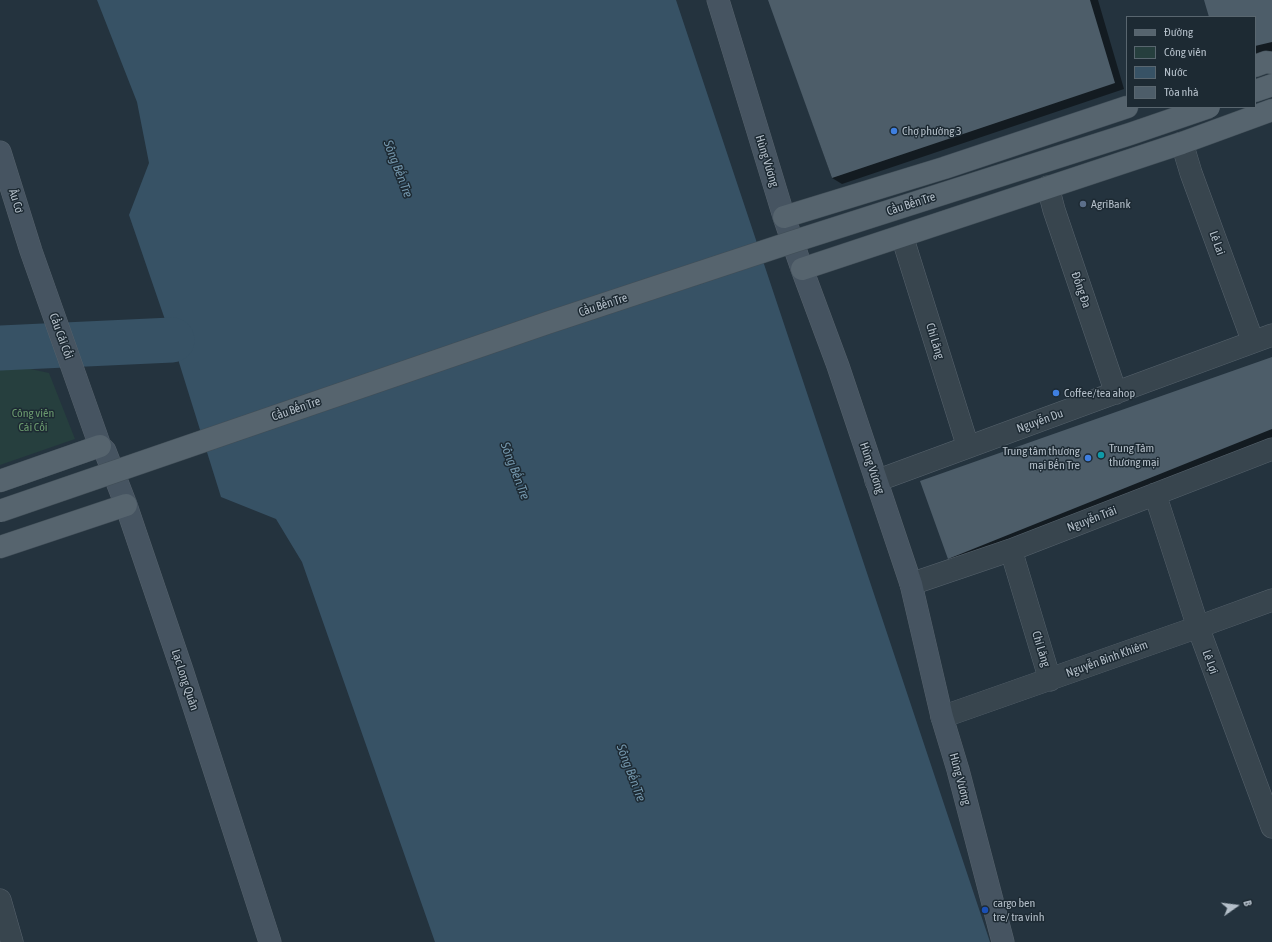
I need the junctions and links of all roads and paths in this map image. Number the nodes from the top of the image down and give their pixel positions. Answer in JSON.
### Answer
{"nodes":[{"id":1,"x":718,"y":0,"type":"edge"},
{"id":2,"x":1272,"y":63,"type":"edge"},
{"id":3,"x":1256,"y":66,"type":"edge"},
{"id":4,"x":1272,"y":85,"type":"edge"},
{"id":5,"x":1256,"y":91,"type":"edge"},
{"id":6,"x":1126,"y":106,"type":"edge"},
{"id":7,"x":1206,"y":108,"type":"edge"},
{"id":8,"x":1272,"y":110,"type":"edge"},
{"id":9,"x":1182,"y":143,"type":"junction"},
{"id":10,"x":0,"y":152,"type":"edge"},
{"id":11,"x":5,"y":187,"type":"edge"},
{"id":12,"x":1048,"y":187,"type":"junction"},
{"id":13,"x":784,"y":217,"type":"junction"},
{"id":14,"x":902,"y":236,"type":"junction"},
{"id":15,"x":31,"y":251,"type":"joint"},
{"id":16,"x":802,"y":269,"type":"junction"},
{"id":17,"x":1262,"y":339,"type":"edge"},
{"id":18,"x":1116,"y":393,"type":"junction"},
{"id":19,"x":91,"y":421,"type":"joint"},
{"id":20,"x":100,"y":446,"type":"junction"},
{"id":21,"x":968,"y":447,"type":"junction"},
{"id":22,"x":1272,"y":449,"type":"edge"},
{"id":23,"x":0,"y":481,"type":"edge"},
{"id":24,"x":876,"y":481,"type":"junction"},
{"id":25,"x":1155,"y":494,"type":"junction"},
{"id":26,"x":126,"y":505,"type":"junction"},
{"id":27,"x":0,"y":511,"type":"edge"},
{"id":28,"x":0,"y":547,"type":"edge"},
{"id":29,"x":1011,"y":550,"type":"junction"},
{"id":30,"x":911,"y":584,"type":"junction"},
{"id":31,"x":1272,"y":600,"type":"edge"},
{"id":32,"x":1198,"y":627,"type":"junction"},
{"id":33,"x":1050,"y":680,"type":"junction"},
{"id":34,"x":942,"y":717,"type":"junction"},
{"id":35,"x":1272,"y":827,"type":"edge"},
{"id":36,"x":0,"y":900,"type":"edge"},
{"id":37,"x":12,"y":942,"type":"edge"},
{"id":38,"x":270,"y":942,"type":"edge"},
{"id":39,"x":1003,"y":942,"type":"edge"}],
"edges":[{"from":1,"to":13,"type":"street","name":"Hùng Vương"},
{"from":2,"to":3,"type":"main road"},
{"from":4,"to":5,"type":"main road"},
{"from":6,"to":13,"type":"main road"},
{"from":7,"to":27,"type":"main road","name":"Cầu Bến Tre","bridge":true},
{"from":8,"to":9,"type":"main road"},
{"from":9,"to":12,"type":"main road"},
{"from":9,"to":17,"type":"street","name":"Lê Lai"},
{"from":10,"to":11,"type":"street","name":"Âu Cơ"},
{"from":11,"to":15,"type":"street","name":"Âu Cơ"},
{"from":12,"to":14,"type":"main road"},
{"from":12,"to":18,"type":"street","name":"Đống Đa"},
{"from":13,"to":16,"type":"street","name":"Hùng Vương"},
{"from":14,"to":16,"type":"main road"},
{"from":14,"to":21,"type":"street","name":"Chi Lăng"},
{"from":15,"to":19,"type":"street","name":"Cầu Cái Cối"},
{"from":16,"to":24,"type":"street","name":"Hùng Vương"},
{"from":17,"to":18,"type":"street","name":"Nguyễn Du"},
{"from":18,"to":21,"type":"street","name":"Nguyễn Du"},
{"from":19,"to":20,"type":"street","name":"Lạc Long Quân"},
{"from":20,"to":23,"type":"main road"},
{"from":20,"to":26,"type":"street","name":"Lạc Long Quân"},
{"from":21,"to":24,"type":"street","name":"Nguyễn Du"},
{"from":22,"to":25,"type":"street","name":"Nguyễn Trãi"},
{"from":24,"to":30,"type":"street","name":"Hùng Vương"},
{"from":25,"to":29,"type":"street","name":"Nguyễn Trãi"},
{"from":25,"to":32,"type":"street","name":"Lê Lợi"},
{"from":26,"to":28,"type":"main road"},
{"from":26,"to":38,"type":"street","name":"Lạc Long Quân"},
{"from":29,"to":30,"type":"street","name":"Nguyễn Trãi"},
{"from":29,"to":33,"type":"street","name":"Chi Lăng"},
{"from":30,"to":34,"type":"street","name":"Hùng Vương"},
{"from":31,"to":32,"type":"street","name":"Nguyễn Bỉnh Khiêm"},
{"from":32,"to":33,"type":"street","name":"Nguyễn Bỉnh Khiêm"},
{"from":32,"to":35,"type":"street","name":"Lê Lợi"},
{"from":33,"to":34,"type":"street","name":"Nguyễn Bỉnh Khiêm"},
{"from":34,"to":39,"type":"street","name":"Hùng Vương"},
{"from":36,"to":37,"type":"street"}]}
